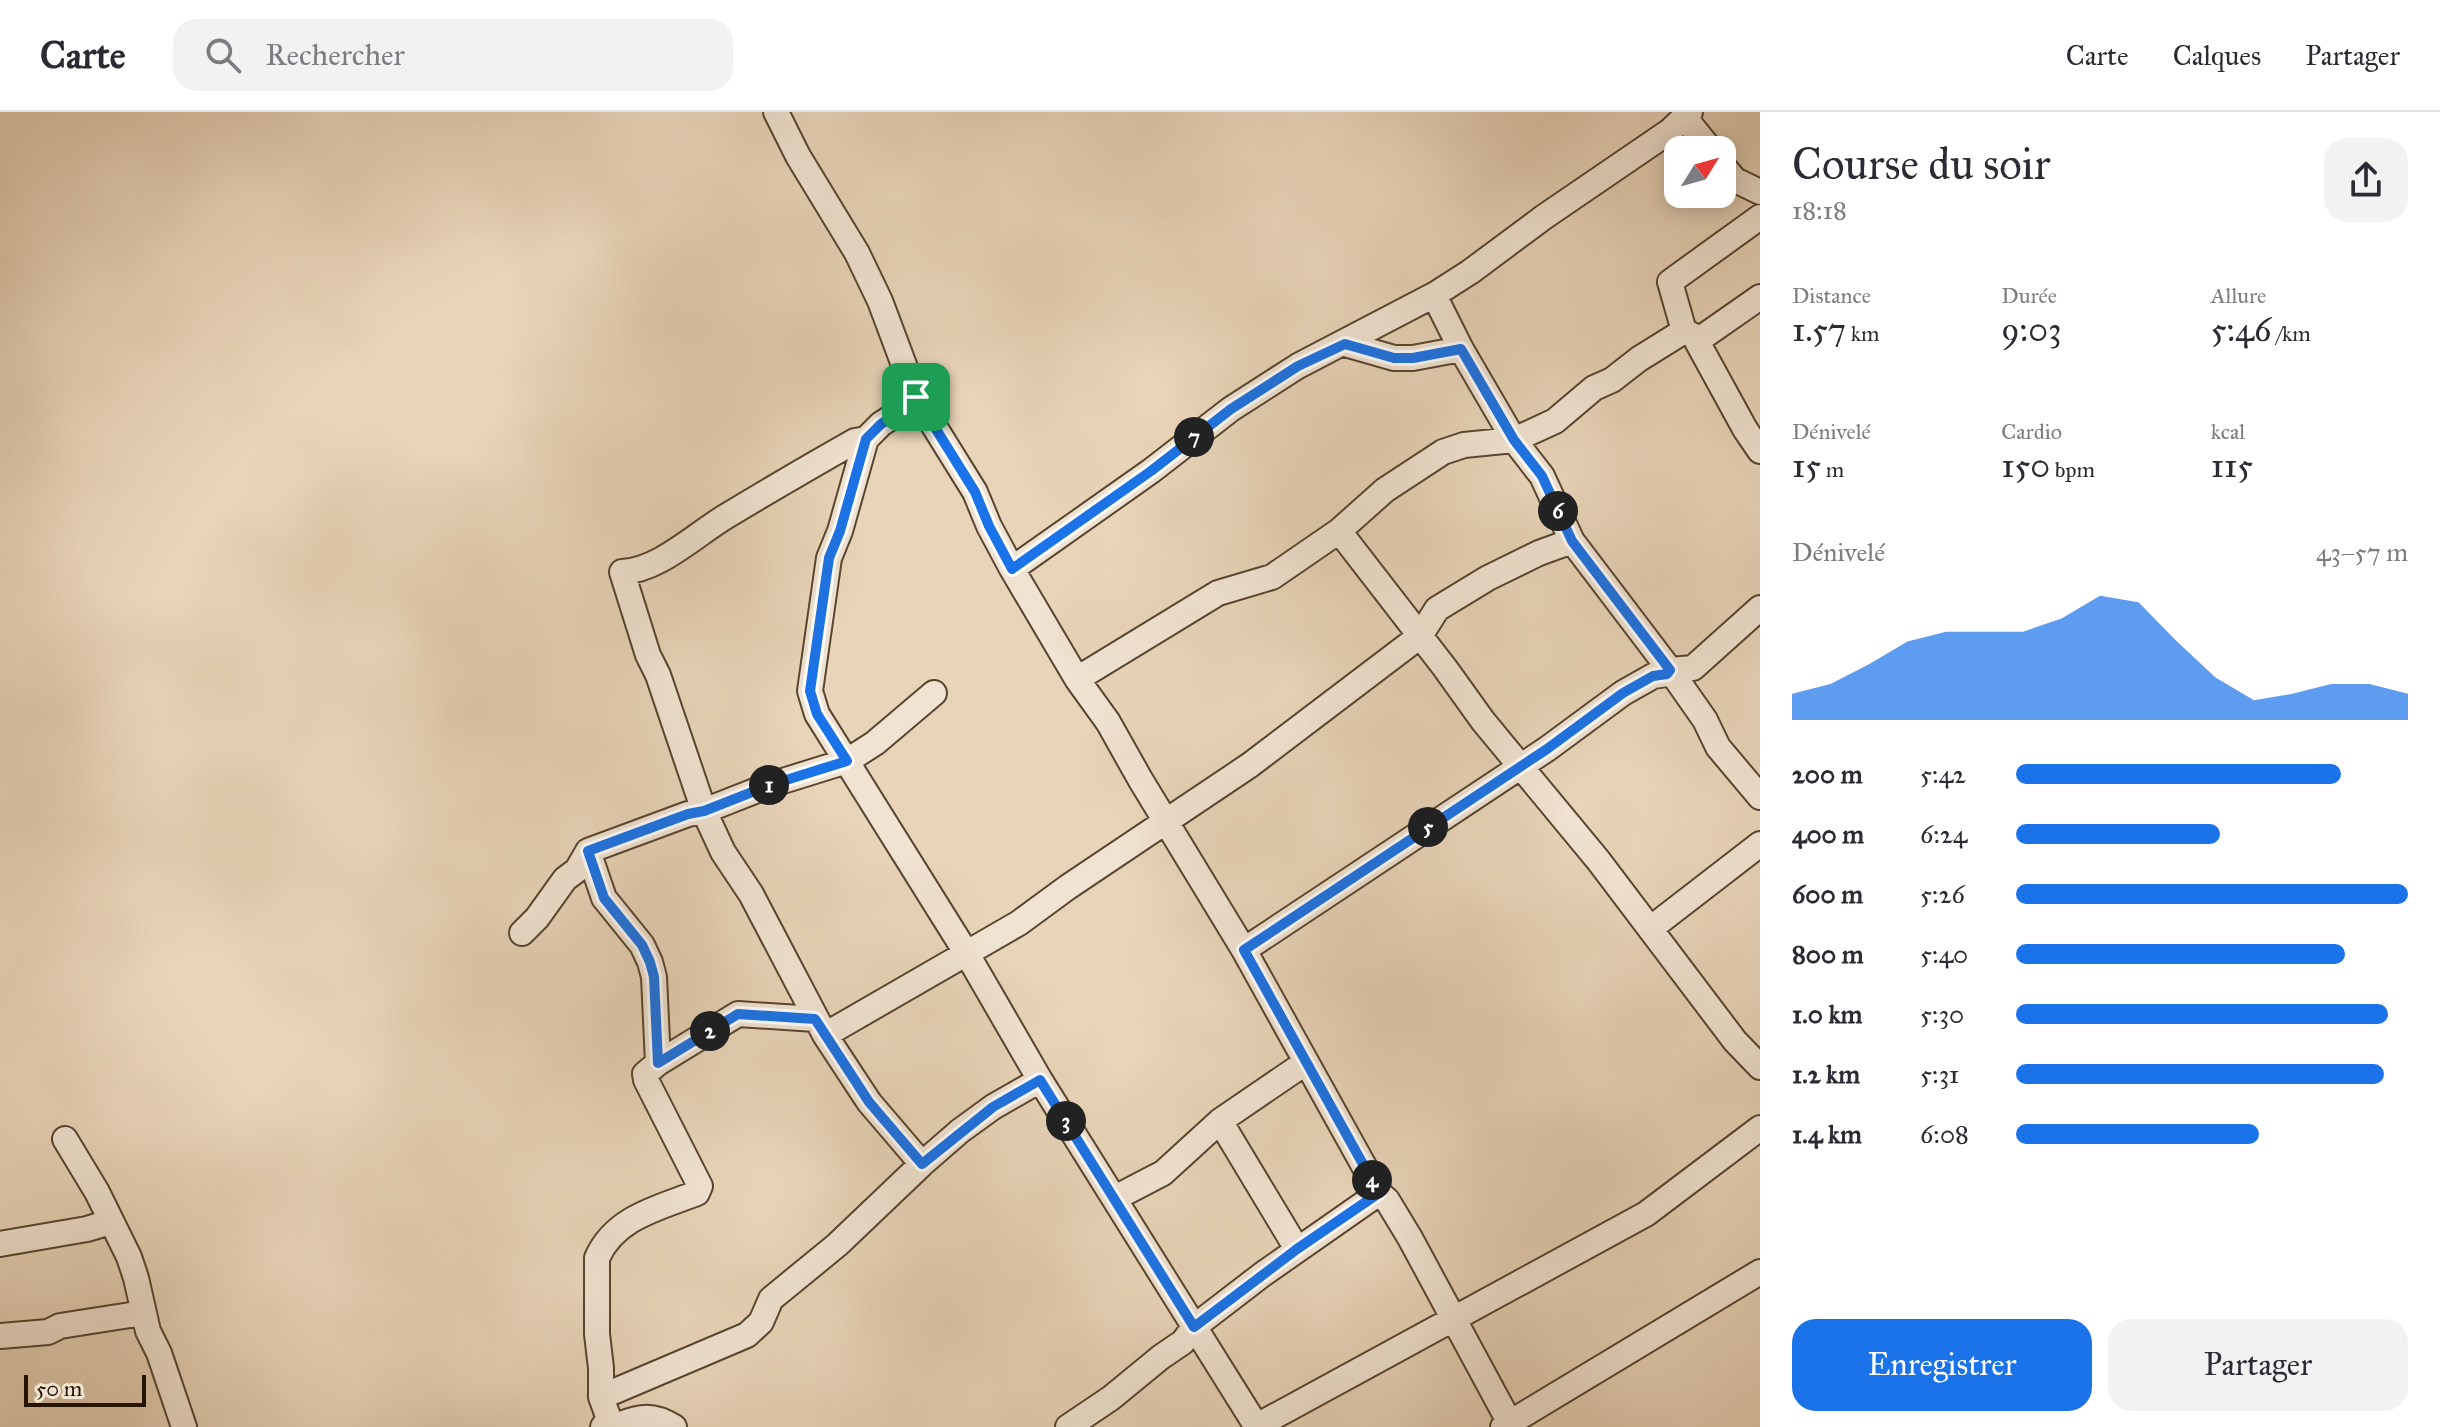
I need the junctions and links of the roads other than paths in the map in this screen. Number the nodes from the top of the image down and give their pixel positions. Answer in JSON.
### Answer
{"nodes":[{"id":1,"x":776,"y":112,"type":"edge"},
{"id":2,"x":1688,"y":115,"type":"edge"},
{"id":3,"x":1702,"y":136,"type":"edge"},
{"id":4,"x":1736,"y":180,"type":"edge"},
{"id":5,"x":1760,"y":192,"type":"edge"},
{"id":6,"x":1760,"y":217,"type":"edge"},
{"id":7,"x":1434,"y":295,"type":"junction"},
{"id":8,"x":1760,"y":297,"type":"edge"},
{"id":9,"x":1690,"y":336,"type":"junction"},
{"id":10,"x":1345,"y":344,"type":"junction"},
{"id":11,"x":1461,"y":349,"type":"junction"},
{"id":12,"x":916,"y":397,"type":"junction"},
{"id":13,"x":866,"y":439,"type":"junction"},
{"id":14,"x":1514,"y":440,"type":"junction"},
{"id":15,"x":1760,"y":451,"type":"edge"},
{"id":16,"x":1339,"y":531,"type":"junction"},
{"id":17,"x":1572,"y":541,"type":"junction"},
{"id":18,"x":1012,"y":569,"type":"junction"},
{"id":19,"x":1760,"y":608,"type":"edge"},
{"id":20,"x":1420,"y":636,"type":"junction"},
{"id":21,"x":1670,"y":670,"type":"junction"},
{"id":22,"x":1077,"y":679,"type":"junction"},
{"id":23,"x":934,"y":693,"type":"dead end"},
{"id":24,"x":847,"y":761,"type":"junction"},
{"id":25,"x":1519,"y":766,"type":"junction"},
{"id":26,"x":1760,"y":797,"type":"edge"},
{"id":27,"x":704,"y":811,"type":"junction"},
{"id":28,"x":1165,"y":821,"type":"junction"},
{"id":29,"x":1760,"y":844,"type":"edge"},
{"id":30,"x":588,"y":851,"type":"junction"},
{"id":31,"x":1650,"y":929,"type":"junction"},
{"id":32,"x":522,"y":933,"type":"dead end"},
{"id":33,"x":1244,"y":950,"type":"junction"},
{"id":34,"x":967,"y":954,"type":"junction"},
{"id":35,"x":820,"y":1027,"type":"junction"},
{"id":36,"x":658,"y":1063,"type":"junction"},
{"id":37,"x":1305,"y":1063,"type":"junction"},
{"id":38,"x":1760,"y":1067,"type":"edge"},
{"id":39,"x":1040,"y":1080,"type":"junction"},
{"id":40,"x":1220,"y":1121,"type":"junction"},
{"id":41,"x":1760,"y":1128,"type":"edge"},
{"id":42,"x":65,"y":1139,"type":"dead end"},
{"id":43,"x":922,"y":1164,"type":"junction"},
{"id":44,"x":1379,"y":1193,"type":"junction"},
{"id":45,"x":1115,"y":1198,"type":"junction"},
{"id":46,"x":110,"y":1222,"type":"junction"},
{"id":47,"x":0,"y":1244,"type":"edge"},
{"id":48,"x":1297,"y":1249,"type":"junction"},
{"id":49,"x":1760,"y":1272,"type":"edge"},
{"id":50,"x":143,"y":1313,"type":"junction"},
{"id":51,"x":1452,"y":1319,"type":"junction"},
{"id":52,"x":1194,"y":1327,"type":"junction"},
{"id":53,"x":0,"y":1336,"type":"edge"},
{"id":54,"x":610,"y":1419,"type":"edge"},
{"id":55,"x":1508,"y":1425,"type":"edge"},
{"id":56,"x":184,"y":1427,"type":"edge"},
{"id":57,"x":674,"y":1427,"type":"edge"},
{"id":58,"x":1068,"y":1427,"type":"edge"},
{"id":59,"x":1256,"y":1427,"type":"edge"}],
"edges":[{"from":1,"to":12,"type":"street"},
{"from":2,"to":3,"type":"street"},
{"from":2,"to":7,"type":"street"},
{"from":4,"to":5,"type":"street"},
{"from":6,"to":9,"type":"street"},
{"from":7,"to":10,"type":"street"},
{"from":7,"to":11,"type":"street"},
{"from":8,"to":9,"type":"street"},
{"from":9,"to":14,"type":"street"},
{"from":9,"to":15,"type":"street"},
{"from":10,"to":11,"type":"street"},
{"from":10,"to":18,"type":"street"},
{"from":11,"to":14,"type":"street"},
{"from":12,"to":13,"type":"street"},
{"from":12,"to":18,"type":"street"},
{"from":13,"to":24,"type":"street"},
{"from":13,"to":27,"type":"street"},
{"from":14,"to":16,"type":"street"},
{"from":14,"to":17,"type":"street"},
{"from":16,"to":20,"type":"street"},
{"from":16,"to":22,"type":"street"},
{"from":17,"to":20,"type":"street"},
{"from":17,"to":21,"type":"street"},
{"from":18,"to":22,"type":"street"},
{"from":19,"to":21,"type":"street"},
{"from":20,"to":25,"type":"street"},
{"from":20,"to":28,"type":"street"},
{"from":21,"to":25,"type":"street"},
{"from":21,"to":26,"type":"street"},
{"from":22,"to":28,"type":"street"},
{"from":23,"to":24,"type":"street"},
{"from":24,"to":27,"type":"street"},
{"from":24,"to":34,"type":"street"},
{"from":25,"to":31,"type":"street"},
{"from":25,"to":33,"type":"street"},
{"from":27,"to":30,"type":"street"},
{"from":27,"to":35,"type":"street"},
{"from":28,"to":33,"type":"street"},
{"from":28,"to":34,"type":"street"},
{"from":29,"to":31,"type":"street"},
{"from":30,"to":32,"type":"street"},
{"from":30,"to":36,"type":"street"},
{"from":31,"to":38,"type":"street"},
{"from":33,"to":37,"type":"street"},
{"from":34,"to":35,"type":"street"},
{"from":34,"to":39,"type":"street"},
{"from":35,"to":36,"type":"street"},
{"from":35,"to":43,"type":"street"},
{"from":36,"to":54,"type":"street"},
{"from":37,"to":40,"type":"street"},
{"from":37,"to":44,"type":"street"},
{"from":39,"to":43,"type":"street"},
{"from":39,"to":45,"type":"street"},
{"from":40,"to":45,"type":"street"},
{"from":40,"to":48,"type":"street"},
{"from":41,"to":51,"type":"street"},
{"from":42,"to":46,"type":"street"},
{"from":43,"to":54,"type":"street"},
{"from":44,"to":48,"type":"street"},
{"from":44,"to":51,"type":"street"},
{"from":45,"to":52,"type":"street"},
{"from":46,"to":47,"type":"street"},
{"from":46,"to":50,"type":"street"},
{"from":48,"to":52,"type":"street"},
{"from":49,"to":55,"type":"street"},
{"from":50,"to":53,"type":"street"},
{"from":50,"to":56,"type":"street"},
{"from":51,"to":55,"type":"street"},
{"from":51,"to":59,"type":"street"},
{"from":52,"to":58,"type":"street"},
{"from":52,"to":59,"type":"street"},
{"from":54,"to":57,"type":"street"}]}
